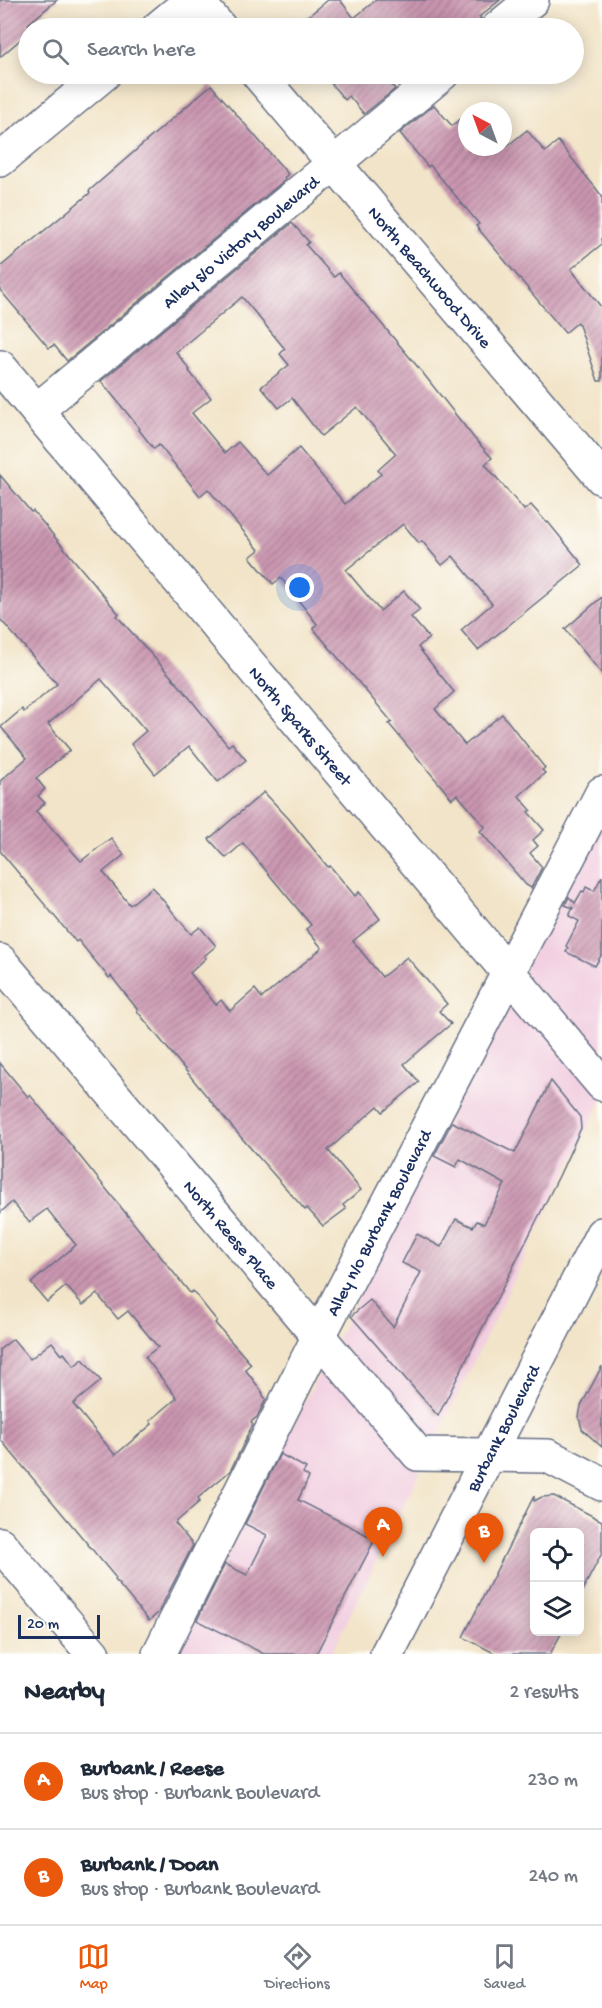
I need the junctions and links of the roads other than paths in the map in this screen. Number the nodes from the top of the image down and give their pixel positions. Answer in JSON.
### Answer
{"nodes":[{"id":1,"x":194,"y":0,"type":"edge"},
{"id":2,"x":532,"y":0,"type":"edge"},
{"id":3,"x":171,"y":18,"type":"edge"},
{"id":4,"x":211,"y":18,"type":"edge"},
{"id":5,"x":510,"y":18,"type":"edge"},
{"id":6,"x":92,"y":84,"type":"edge"},
{"id":7,"x":266,"y":84,"type":"edge"},
{"id":8,"x":430,"y":84,"type":"edge"},
{"id":9,"x":0,"y":160,"type":"edge"},
{"id":10,"x":333,"y":163,"type":"junction"},
{"id":11,"x":0,"y":366,"type":"edge"},
{"id":12,"x":37,"y":410,"type":"junction"},
{"id":13,"x":602,"y":478,"type":"edge"},
{"id":14,"x":602,"y":793,"type":"edge"},
{"id":15,"x":0,"y":961,"type":"edge"},
{"id":16,"x":509,"y":971,"type":"junction"},
{"id":17,"x":602,"y":1084,"type":"edge"},
{"id":18,"x":602,"y":1234,"type":"edge"},
{"id":19,"x":319,"y":1336,"type":"junction"},
{"id":20,"x":488,"y":1456,"type":"junction"},
{"id":21,"x":602,"y":1484,"type":"edge"},
{"id":22,"x":0,"y":1544,"type":"edge"},
{"id":23,"x":93,"y":1654,"type":"edge"},
{"id":24,"x":159,"y":1654,"type":"edge"},
{"id":25,"x":387,"y":1654,"type":"edge"}],
"edges":[{"from":1,"to":3,"type":"street"},
{"from":1,"to":4,"type":"street"},
{"from":2,"to":5,"type":"street"},
{"from":6,"to":9,"type":"street"},
{"from":7,"to":10,"type":"street","name":"North Beachwood Drive"},
{"from":8,"to":10,"type":"street","name":"Alley s/o Victory Boulevard"},
{"from":10,"to":12,"type":"street","name":"Alley s/o Victory Boulevard"},
{"from":10,"to":13,"type":"street","name":"North Beachwood Drive"},
{"from":11,"to":12,"type":"street","name":"North Sparks Street"},
{"from":12,"to":16,"type":"street","name":"North Sparks Street"},
{"from":14,"to":16,"type":"street","name":"Alley n/o Burbank Boulevard"},
{"from":15,"to":19,"type":"street","name":"North Reese Place"},
{"from":16,"to":17,"type":"street","name":"North Sparks Street"},
{"from":16,"to":19,"type":"street","name":"Alley n/o Burbank Boulevard"},
{"from":18,"to":20,"type":"street","name":"Burbank Boulevard"},
{"from":19,"to":20,"type":"street","name":"North Reese Place"},
{"from":19,"to":24,"type":"street","name":"Alley n/o Burbank Boulevard"},
{"from":20,"to":21,"type":"street","name":"North Reese Place"},
{"from":20,"to":25,"type":"street","name":"Burbank Boulevard"},
{"from":22,"to":23,"type":"street"}]}
